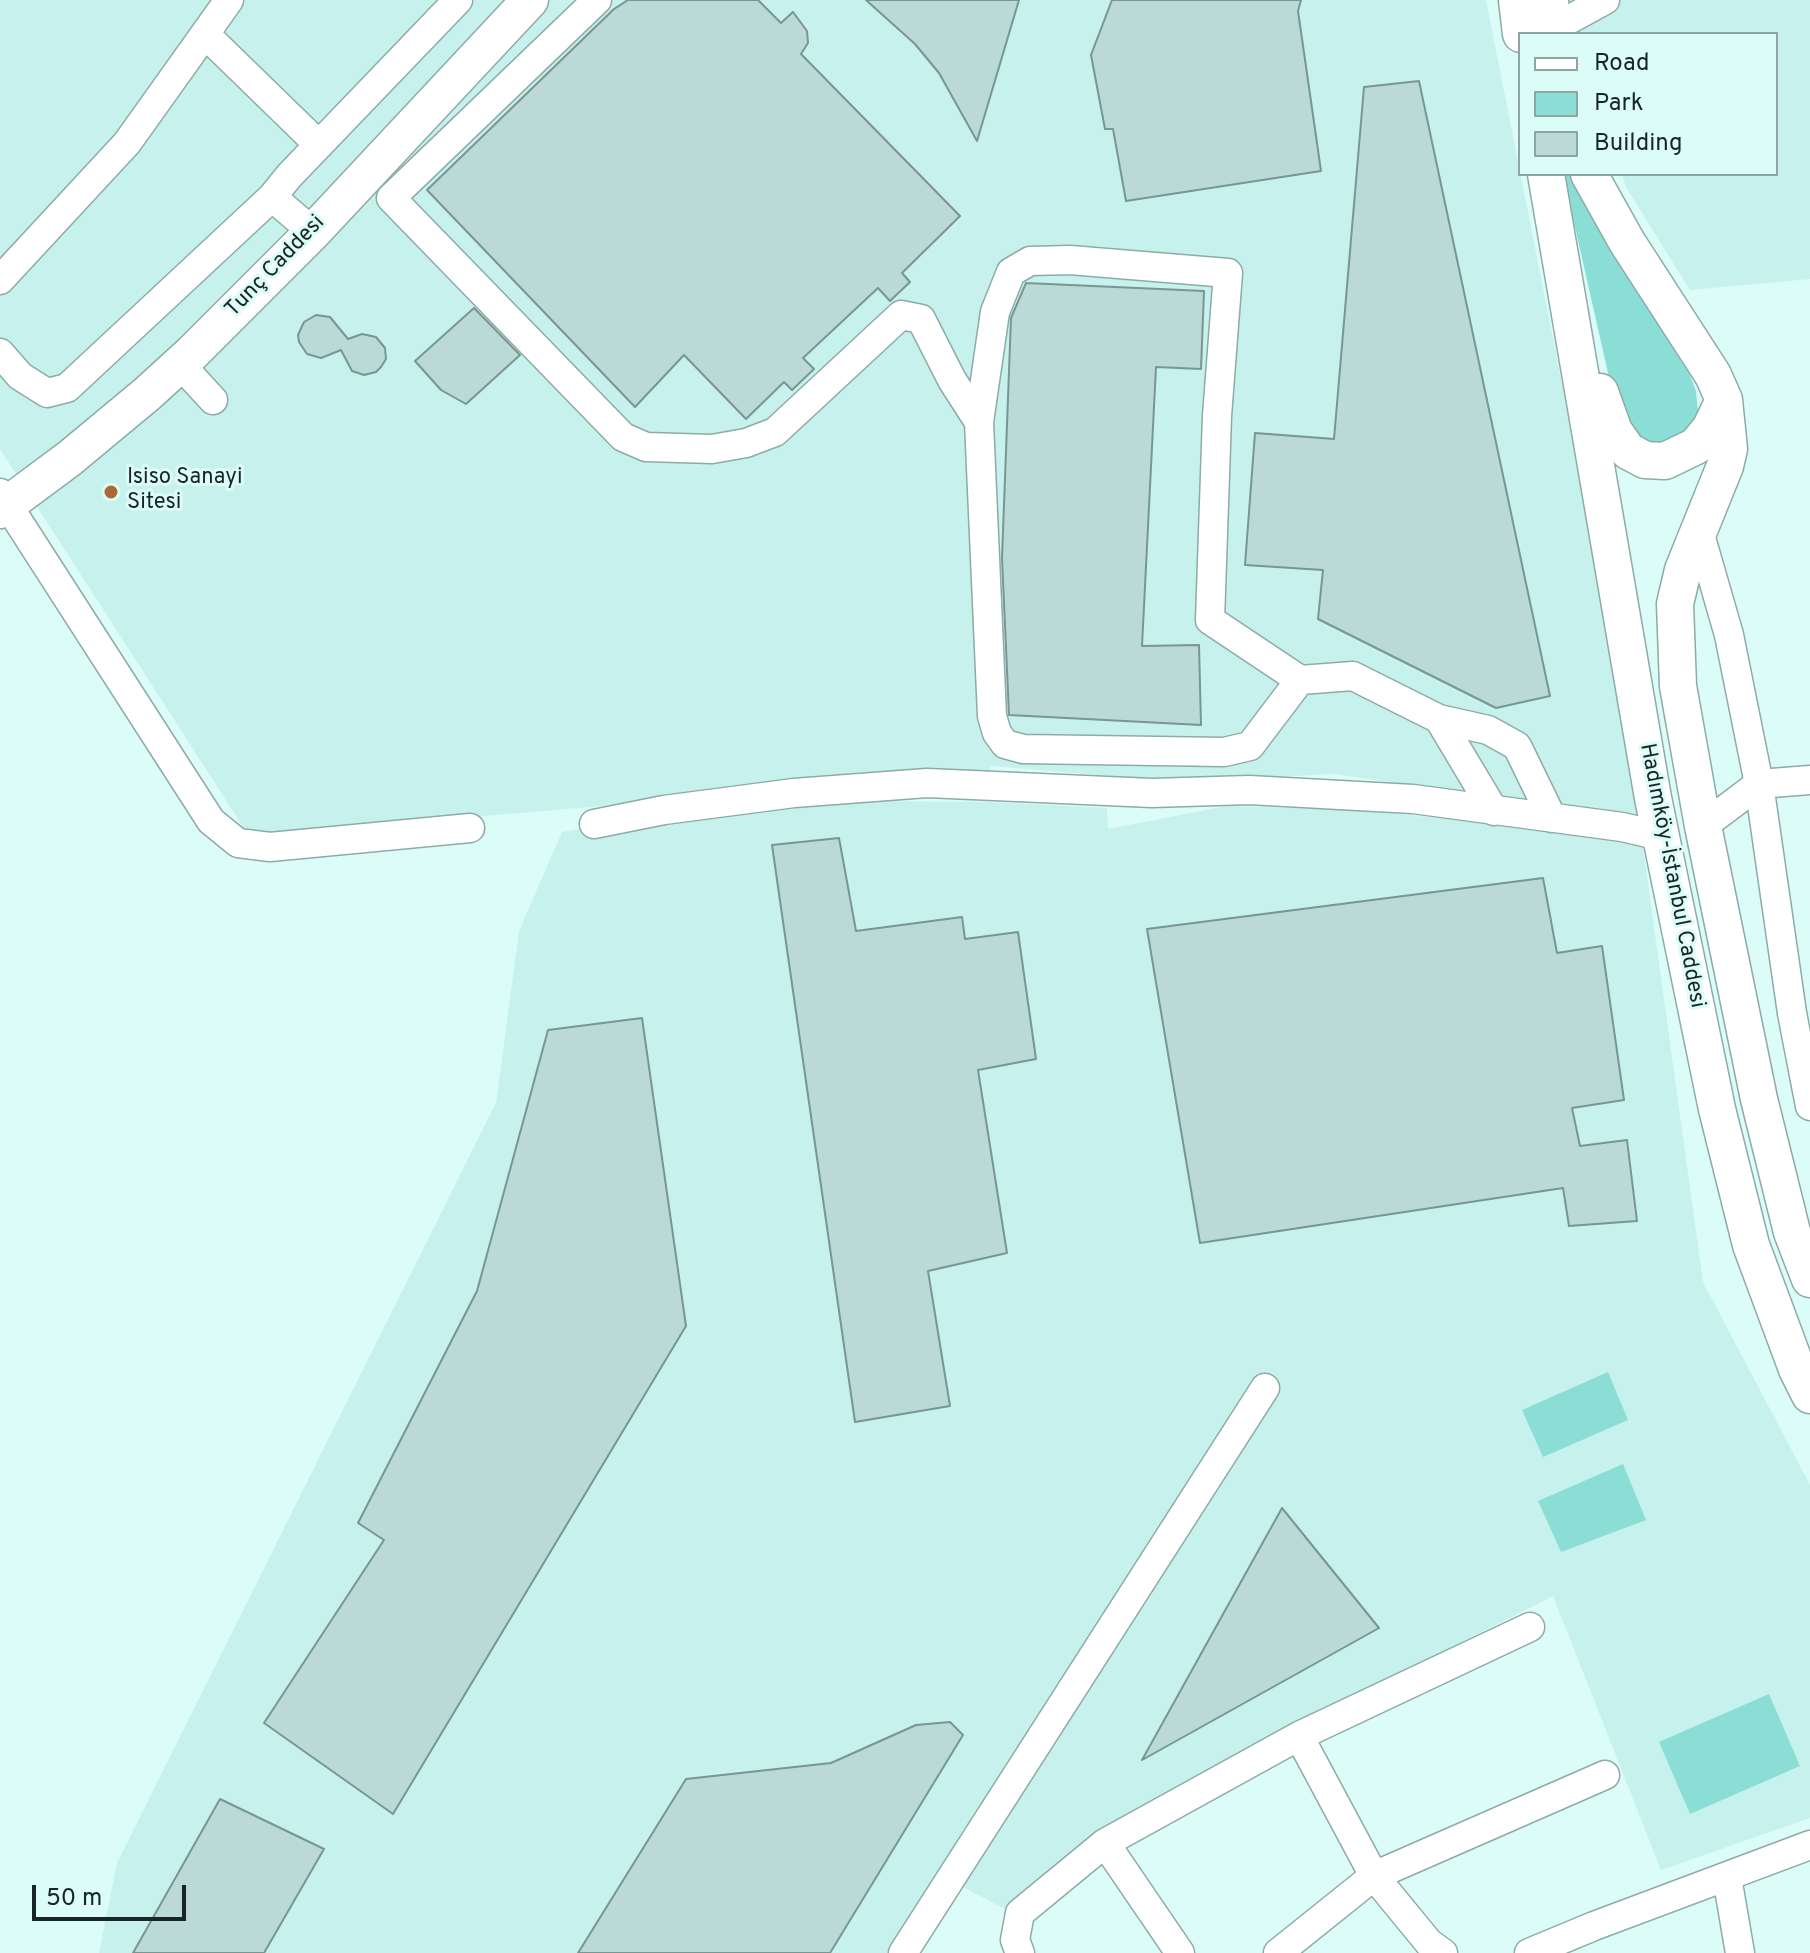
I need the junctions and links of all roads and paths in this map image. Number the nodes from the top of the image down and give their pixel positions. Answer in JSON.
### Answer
{"nodes":[{"id":1,"x":229,"y":0,"type":"edge"},
{"id":2,"x":458,"y":0,"type":"edge"},
{"id":3,"x":530,"y":0,"type":"edge"},
{"id":4,"x":597,"y":0,"type":"edge"},
{"id":5,"x":1517,"y":0,"type":"edge"},
{"id":6,"x":1605,"y":0,"type":"edge"},
{"id":7,"x":1544,"y":24,"type":"edge"},
{"id":8,"x":206,"y":35,"type":"junction"},
{"id":9,"x":319,"y":145,"type":"junction"},
{"id":10,"x":1546,"y":176,"type":"edge"},
{"id":11,"x":1590,"y":176,"type":"edge"},
{"id":12,"x":272,"y":197,"type":"junction"},
{"id":13,"x":313,"y":232,"type":"junction"},
{"id":14,"x":0,"y":280,"type":"edge"},
{"id":15,"x":1578,"y":346,"type":"junction"},
{"id":16,"x":0,"y":353,"type":"edge"},
{"id":17,"x":180,"y":364,"type":"junction"},
{"id":18,"x":213,"y":400,"type":"dead end"},
{"id":19,"x":1724,"y":400,"type":"junction"},
{"id":20,"x":979,"y":422,"type":"junction"},
{"id":21,"x":2,"y":503,"type":"edge"},
{"id":22,"x":1699,"y":531,"type":"junction"},
{"id":23,"x":1300,"y":680,"type":"junction"},
{"id":24,"x":1439,"y":719,"type":"junction"},
{"id":25,"x":1810,"y":780,"type":"edge"},
{"id":26,"x":1759,"y":784,"type":"junction"},
{"id":27,"x":1494,"y":811,"type":"junction"},
{"id":28,"x":1552,"y":818,"type":"junction"},
{"id":29,"x":594,"y":824,"type":"dead end"},
{"id":30,"x":1703,"y":826,"type":"junction"},
{"id":31,"x":470,"y":828,"type":"dead end"},
{"id":32,"x":1661,"y":836,"type":"junction"},
{"id":33,"x":1810,"y":1106,"type":"edge"},
{"id":34,"x":1810,"y":1279,"type":"edge"},
{"id":35,"x":1265,"y":1388,"type":"dead end"},
{"id":36,"x":1810,"y":1395,"type":"edge"},
{"id":37,"x":1530,"y":1627,"type":"dead end"},
{"id":38,"x":1299,"y":1736,"type":"junction"},
{"id":39,"x":1605,"y":1775,"type":"dead end"},
{"id":40,"x":1105,"y":1843,"type":"junction"},
{"id":41,"x":1810,"y":1845,"type":"edge"},
{"id":42,"x":1374,"y":1876,"type":"junction"},
{"id":43,"x":1727,"y":1877,"type":"junction"},
{"id":44,"x":903,"y":1953,"type":"edge"},
{"id":45,"x":1020,"y":1953,"type":"edge"},
{"id":46,"x":1180,"y":1953,"type":"edge"},
{"id":47,"x":1278,"y":1953,"type":"edge"},
{"id":48,"x":1443,"y":1953,"type":"edge"},
{"id":49,"x":1529,"y":1953,"type":"edge"},
{"id":50,"x":1740,"y":1953,"type":"edge"}],
"edges":[{"from":1,"to":8,"type":"street"},
{"from":2,"to":9,"type":"street"},
{"from":3,"to":13,"type":"main road","name":"Tunç Caddesi"},
{"from":4,"to":20,"type":"street"},
{"from":5,"to":7,"type":"main road"},
{"from":6,"to":7,"type":"street"},
{"from":8,"to":9,"type":"street"},
{"from":8,"to":14,"type":"street"},
{"from":9,"to":12,"type":"street"},
{"from":10,"to":15,"type":"main road"},
{"from":11,"to":19,"type":"main road"},
{"from":12,"to":13,"type":"street"},
{"from":12,"to":16,"type":"street"},
{"from":13,"to":17,"type":"main road","name":"Tunç Caddesi"},
{"from":15,"to":19,"type":"main road"},
{"from":15,"to":32,"type":"main road","name":"Hadımköy-İstanbul Caddesi"},
{"from":17,"to":18,"type":"street"},
{"from":17,"to":21,"type":"main road","name":"Tunç Caddesi"},
{"from":19,"to":22,"type":"main road","name":"Hadımköy-İstanbul Caddesi"},
{"from":20,"to":23,"type":"street"},
{"from":20,"to":23,"type":"street"},
{"from":21,"to":31,"type":"street"},
{"from":22,"to":26,"type":"street"},
{"from":22,"to":30,"type":"main road","name":"Hadımköy-İstanbul Caddesi"},
{"from":23,"to":24,"type":"street"},
{"from":24,"to":27,"type":"street"},
{"from":24,"to":28,"type":"street"},
{"from":25,"to":26,"type":"street"},
{"from":26,"to":30,"type":"street"},
{"from":26,"to":33,"type":"street"},
{"from":27,"to":28,"type":"street"},
{"from":27,"to":29,"type":"street"},
{"from":28,"to":32,"type":"street"},
{"from":30,"to":32,"type":"main road"},
{"from":30,"to":34,"type":"main road","name":"Hadımköy-İstanbul Caddesi"},
{"from":32,"to":36,"type":"main road","name":"Hadımköy-İstanbul Caddesi"},
{"from":35,"to":44,"type":"street"},
{"from":37,"to":38,"type":"street"},
{"from":38,"to":40,"type":"street"},
{"from":38,"to":42,"type":"street"},
{"from":39,"to":42,"type":"street"},
{"from":40,"to":45,"type":"street"},
{"from":40,"to":46,"type":"street"},
{"from":41,"to":43,"type":"street"},
{"from":42,"to":47,"type":"street"},
{"from":42,"to":48,"type":"street"},
{"from":43,"to":49,"type":"street"},
{"from":43,"to":50,"type":"street"}]}
